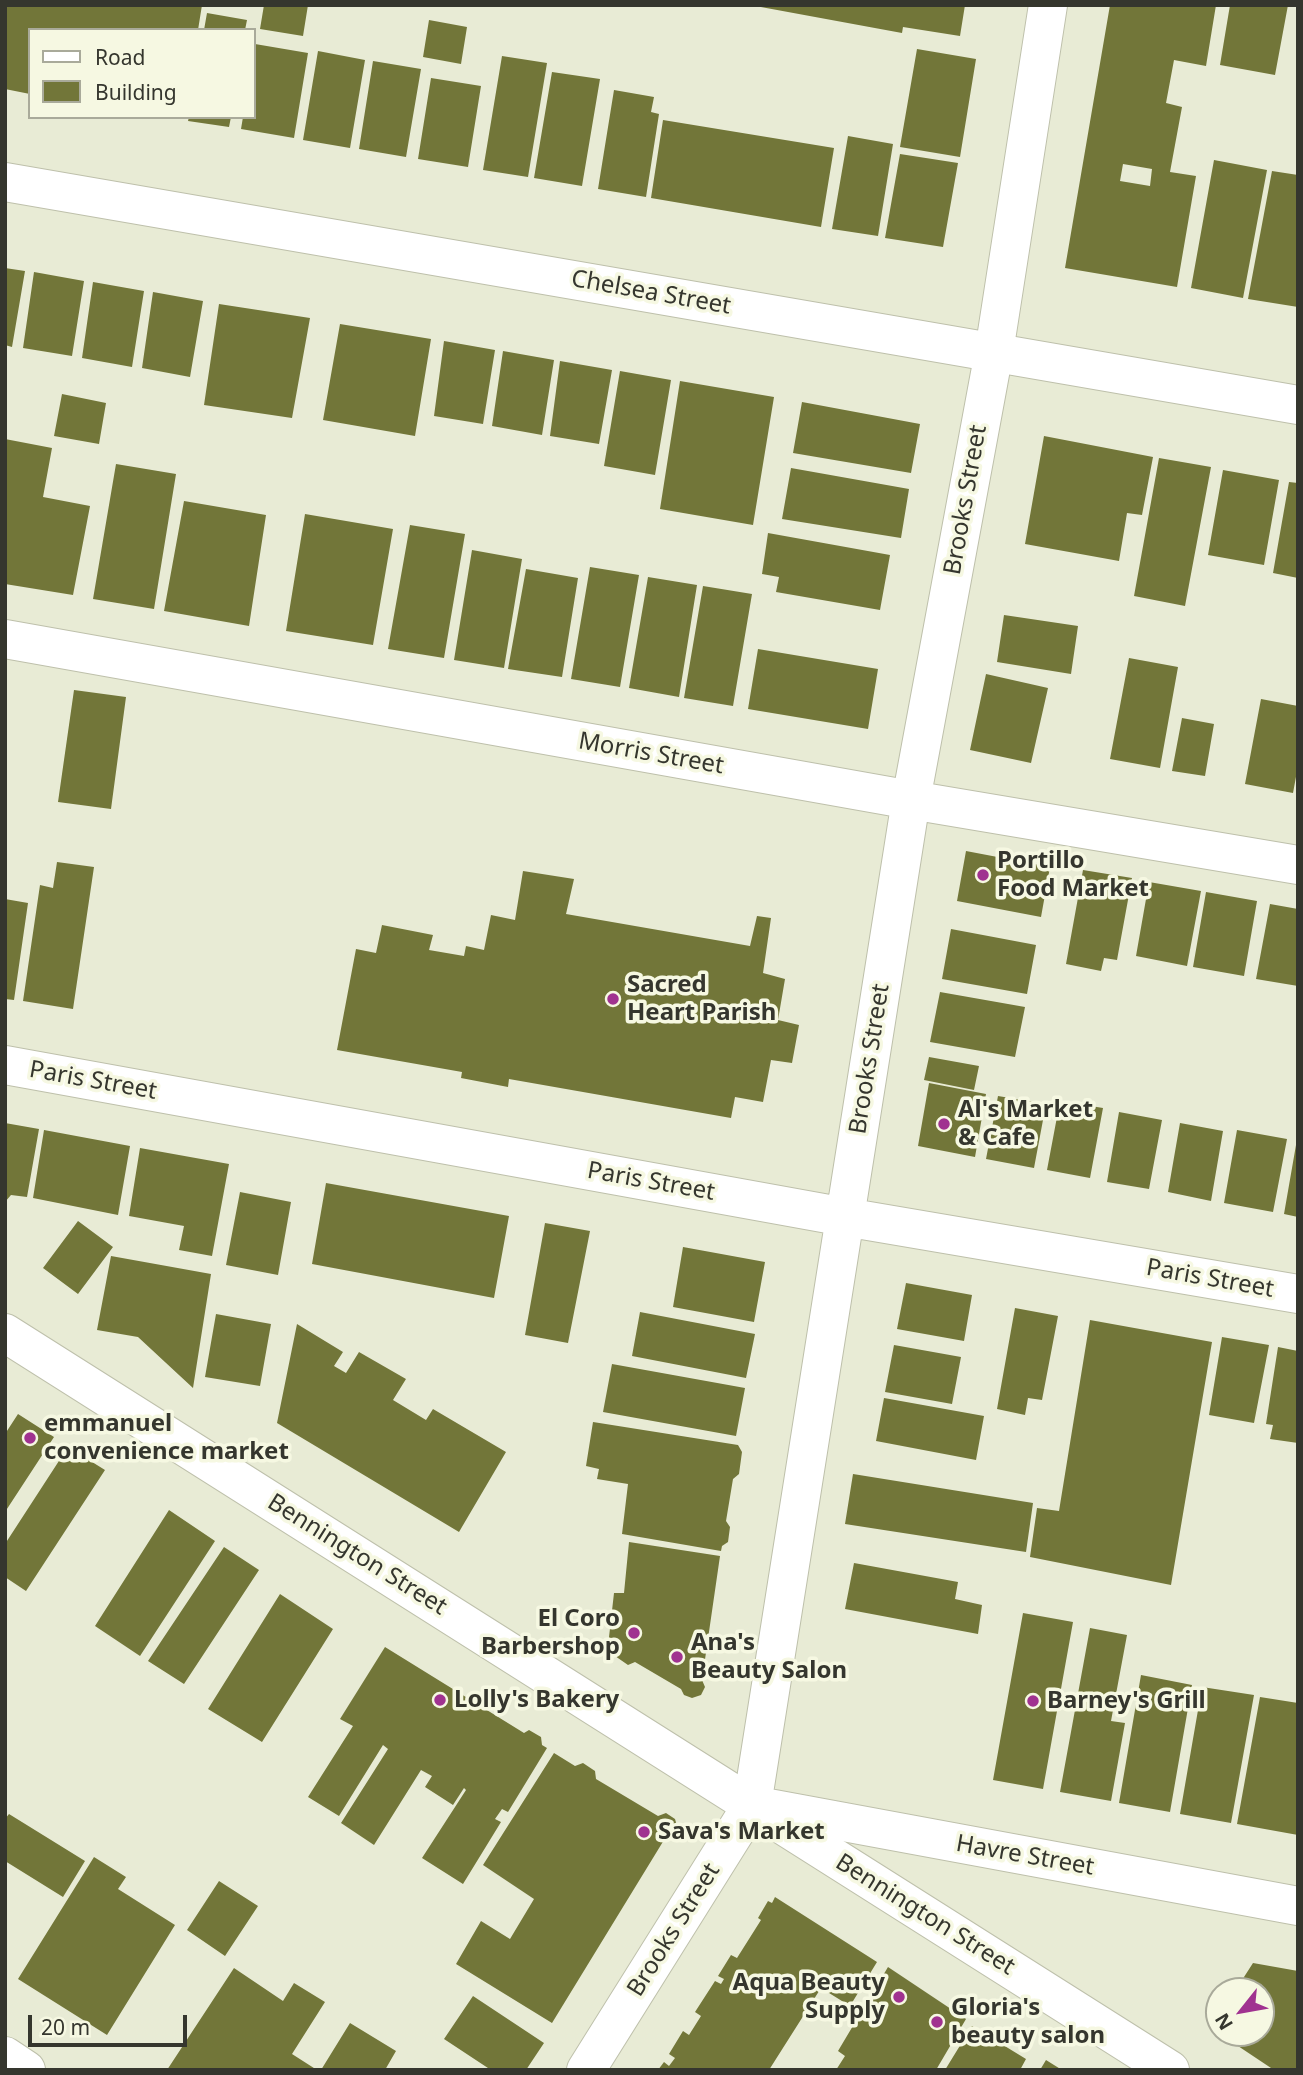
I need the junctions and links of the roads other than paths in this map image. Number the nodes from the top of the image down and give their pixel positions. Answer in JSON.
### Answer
{"nodes":[{"id":1,"x":1048,"y":5,"type":"edge"},
{"id":2,"x":5,"y":182,"type":"edge"},
{"id":3,"x":994,"y":352,"type":"junction"},
{"id":4,"x":1298,"y":405,"type":"edge"},
{"id":5,"x":5,"y":639,"type":"edge"},
{"id":6,"x":911,"y":800,"type":"junction"},
{"id":7,"x":1298,"y":864,"type":"edge"},
{"id":8,"x":5,"y":1065,"type":"edge"},
{"id":9,"x":845,"y":1217,"type":"junction"},
{"id":10,"x":1298,"y":1294,"type":"edge"},
{"id":11,"x":5,"y":1334,"type":"edge"},
{"id":12,"x":752,"y":1805,"type":"junction"},
{"id":13,"x":1298,"y":1906,"type":"edge"},
{"id":14,"x":5,"y":2056,"type":"edge"},
{"id":15,"x":26,"y":2070,"type":"edge"},
{"id":16,"x":586,"y":2070,"type":"edge"},
{"id":17,"x":1170,"y":2070,"type":"edge"}],
"edges":[{"from":1,"to":3,"type":"street","name":"Brooks Street"},
{"from":2,"to":3,"type":"street","name":"Chelsea Street"},
{"from":3,"to":4,"type":"street","name":"Chelsea Street"},
{"from":3,"to":6,"type":"street","name":"Brooks Street"},
{"from":5,"to":6,"type":"street","name":"Morris Street"},
{"from":6,"to":7,"type":"street","name":"Morris Street"},
{"from":6,"to":9,"type":"street","name":"Brooks Street"},
{"from":8,"to":9,"type":"street","name":"Paris Street"},
{"from":9,"to":10,"type":"street","name":"Paris Street"},
{"from":9,"to":12,"type":"street","name":"Brooks Street"},
{"from":11,"to":12,"type":"street","name":"Bennington Street"},
{"from":12,"to":13,"type":"street","name":"Havre Street"},
{"from":12,"to":16,"type":"street","name":"Brooks Street"},
{"from":12,"to":17,"type":"street","name":"Bennington Street"},
{"from":14,"to":15,"type":"street"}]}
